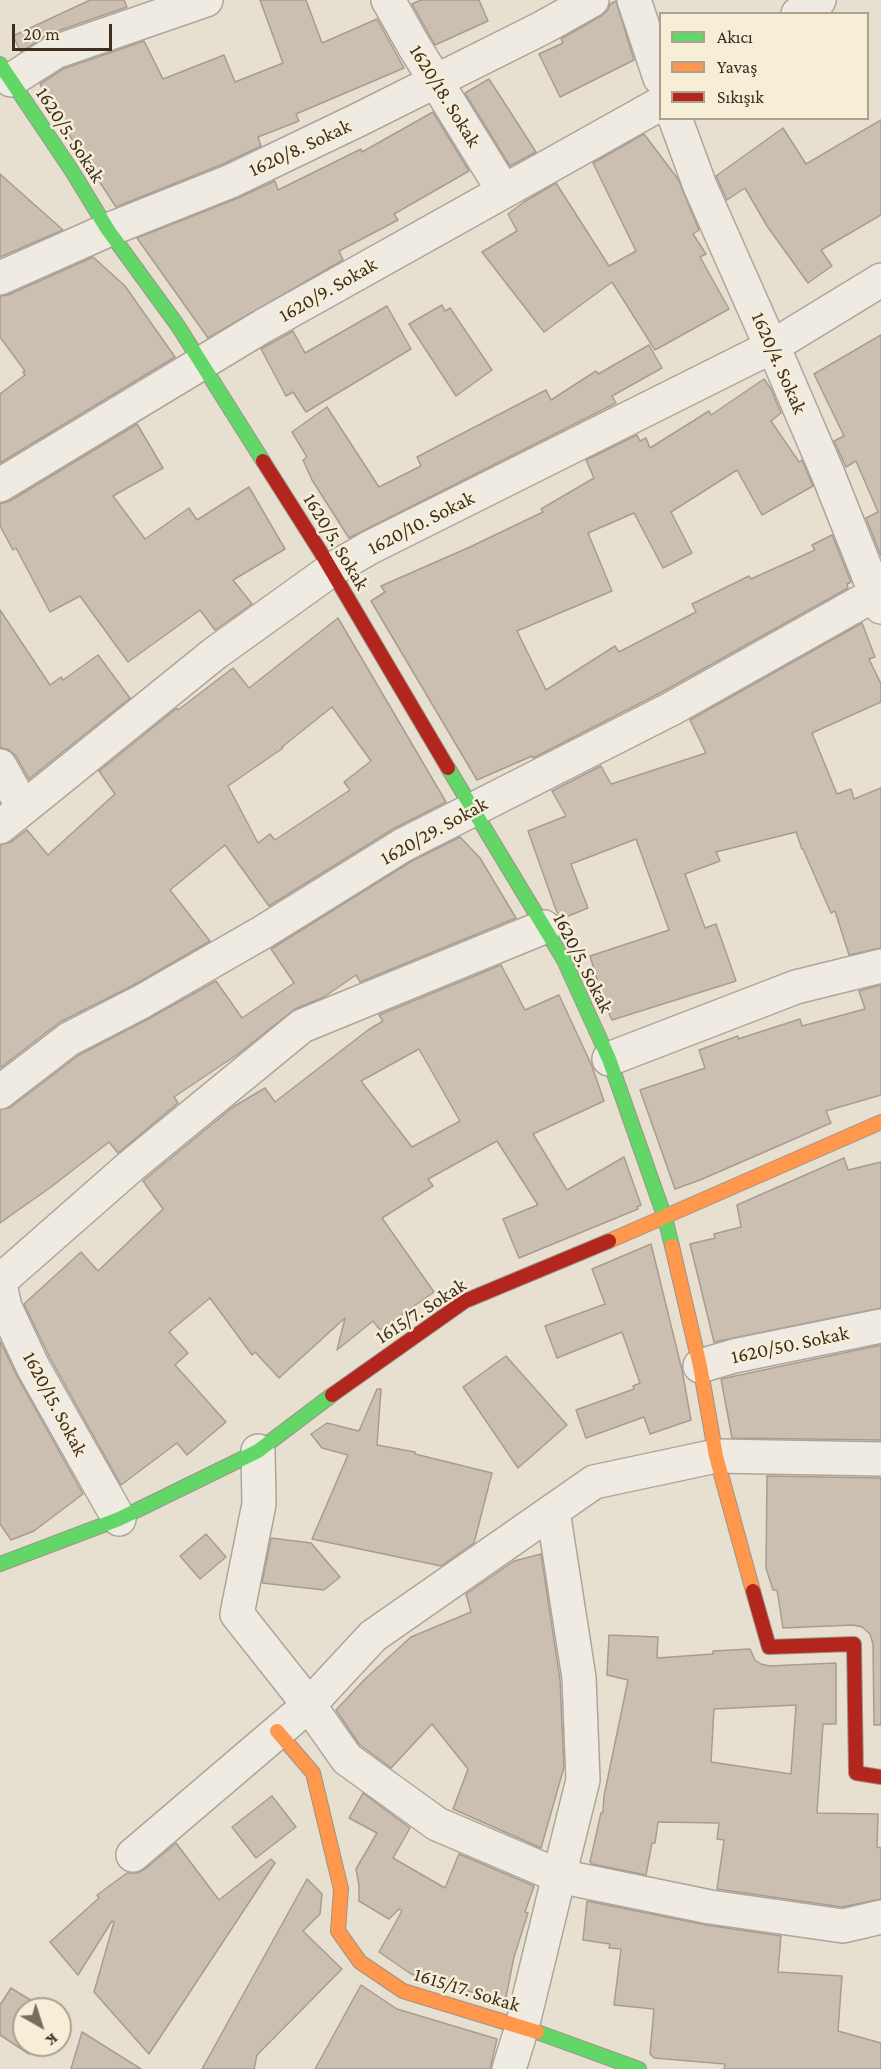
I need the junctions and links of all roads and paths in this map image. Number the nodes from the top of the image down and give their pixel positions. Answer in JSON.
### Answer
{"nodes":[{"id":1,"x":206,"y":0,"type":"edge"},
{"id":2,"x":388,"y":0,"type":"edge"},
{"id":3,"x":592,"y":0,"type":"edge"},
{"id":4,"x":634,"y":0,"type":"edge"},
{"id":5,"x":819,"y":0,"type":"edge"},
{"id":6,"x":801,"y":12,"type":"edge"},
{"id":7,"x":5,"y":72,"type":"edge"},
{"id":8,"x":659,"y":75,"type":"edge"},
{"id":9,"x":436,"y":81,"type":"junction"},
{"id":10,"x":659,"y":105,"type":"edge"},
{"id":11,"x":676,"y":120,"type":"edge"},
{"id":12,"x":503,"y":190,"type":"junction"},
{"id":13,"x":108,"y":230,"type":"junction"},
{"id":14,"x":0,"y":278,"type":"edge"},
{"id":15,"x":881,"y":280,"type":"edge"},
{"id":16,"x":773,"y":346,"type":"junction"},
{"id":17,"x":201,"y":362,"type":"junction"},
{"id":18,"x":0,"y":485,"type":"edge"},
{"id":19,"x":332,"y":570,"type":"junction"},
{"id":20,"x":879,"y":597,"type":"edge"},
{"id":21,"x":0,"y":766,"type":"edge"},
{"id":22,"x":472,"y":809,"type":"junction"},
{"id":23,"x":11,"y":817,"type":"edge"},
{"id":24,"x":544,"y":927,"type":"junction"},
{"id":25,"x":881,"y":966,"type":"edge"},
{"id":26,"x":609,"y":1059,"type":"junction"},
{"id":27,"x":0,"y":1092,"type":"edge"},
{"id":28,"x":881,"y":1122,"type":"edge"},
{"id":29,"x":665,"y":1218,"type":"junction"},
{"id":30,"x":0,"y":1261,"type":"edge"},
{"id":31,"x":0,"y":1275,"type":"edge"},
{"id":32,"x":0,"y":1283,"type":"edge"},
{"id":33,"x":881,"y":1326,"type":"edge"},
{"id":34,"x":700,"y":1366,"type":"junction"},
{"id":35,"x":258,"y":1450,"type":"junction"},
{"id":36,"x":716,"y":1456,"type":"junction"},
{"id":37,"x":881,"y":1459,"type":"edge"},
{"id":38,"x":553,"y":1511,"type":"junction"},
{"id":39,"x":119,"y":1519,"type":"junction"},
{"id":40,"x":0,"y":1564,"type":"edge"},
{"id":41,"x":309,"y":1705,"type":"junction"},
{"id":42,"x":277,"y":1731,"type":"junction"},
{"id":43,"x":881,"y":1777,"type":"edge"},
{"id":44,"x":133,"y":1855,"type":"dead end"},
{"id":45,"x":559,"y":1876,"type":"junction"},
{"id":46,"x":881,"y":1917,"type":"edge"},
{"id":47,"x":522,"y":2027,"type":"junction"},
{"id":48,"x":510,"y":2069,"type":"edge"},
{"id":49,"x":639,"y":2069,"type":"edge"}],
"edges":[{"from":1,"to":7,"type":"street"},
{"from":2,"to":9,"type":"street","name":"1620/18. Sokak"},
{"from":3,"to":9,"type":"street","name":"1620/8. Sokak"},
{"from":4,"to":8,"type":"street"},
{"from":5,"to":6,"type":"street"},
{"from":7,"to":13,"type":"street","name":"1620/5. Sokak"},
{"from":9,"to":12,"type":"street","name":"1620/18. Sokak"},
{"from":9,"to":13,"type":"street","name":"1620/8. Sokak"},
{"from":10,"to":12,"type":"street","name":"1620/9. Sokak"},
{"from":11,"to":16,"type":"street","name":"1620/4. Sokak"},
{"from":12,"to":17,"type":"street","name":"1620/9. Sokak"},
{"from":13,"to":14,"type":"street","name":"1620/8. Sokak"},
{"from":13,"to":17,"type":"street","name":"1620/5. Sokak"},
{"from":15,"to":16,"type":"street","name":"1620/10. Sokak"},
{"from":16,"to":19,"type":"street","name":"1620/10. Sokak"},
{"from":16,"to":20,"type":"street","name":"1620/4. Sokak"},
{"from":17,"to":18,"type":"street","name":"1620/9. Sokak"},
{"from":17,"to":19,"type":"street","name":"1620/5. Sokak"},
{"from":19,"to":22,"type":"street","name":"1620/5. Sokak"},
{"from":19,"to":23,"type":"street","name":"1620/10. Sokak"},
{"from":20,"to":22,"type":"street","name":"1620/29. Sokak"},
{"from":21,"to":23,"type":"street"},
{"from":22,"to":24,"type":"street","name":"1620/5. Sokak"},
{"from":22,"to":27,"type":"street","name":"1620/29. Sokak"},
{"from":24,"to":26,"type":"street","name":"1620/5. Sokak"},
{"from":24,"to":32,"type":"street"},
{"from":25,"to":26,"type":"street"},
{"from":26,"to":29,"type":"street","name":"1620/5. Sokak"},
{"from":28,"to":29,"type":"street","name":"1615/7. Sokak"},
{"from":29,"to":34,"type":"street","name":"1620/5. Sokak"},
{"from":29,"to":35,"type":"street","name":"1615/7. Sokak"},
{"from":30,"to":31,"type":"street"},
{"from":32,"to":39,"type":"street","name":"1620/15. Sokak"},
{"from":33,"to":34,"type":"street","name":"1620/50. Sokak"},
{"from":34,"to":36,"type":"street","name":"1620/5. Sokak"},
{"from":35,"to":39,"type":"street","name":"1615/7. Sokak"},
{"from":35,"to":41,"type":"street"},
{"from":36,"to":37,"type":"street"},
{"from":36,"to":38,"type":"street"},
{"from":36,"to":43,"type":"street","name":"1620/5. Sokak"},
{"from":38,"to":41,"type":"street"},
{"from":38,"to":45,"type":"street"},
{"from":39,"to":40,"type":"street","name":"1615/7. Sokak"},
{"from":41,"to":42,"type":"street"},
{"from":41,"to":45,"type":"street"},
{"from":42,"to":44,"type":"street"},
{"from":42,"to":47,"type":"street","name":"1615/17. Sokak"},
{"from":45,"to":46,"type":"street"},
{"from":45,"to":47,"type":"street"},
{"from":47,"to":48,"type":"street"},
{"from":47,"to":49,"type":"street","name":"1615/17. Sokak"}]}
